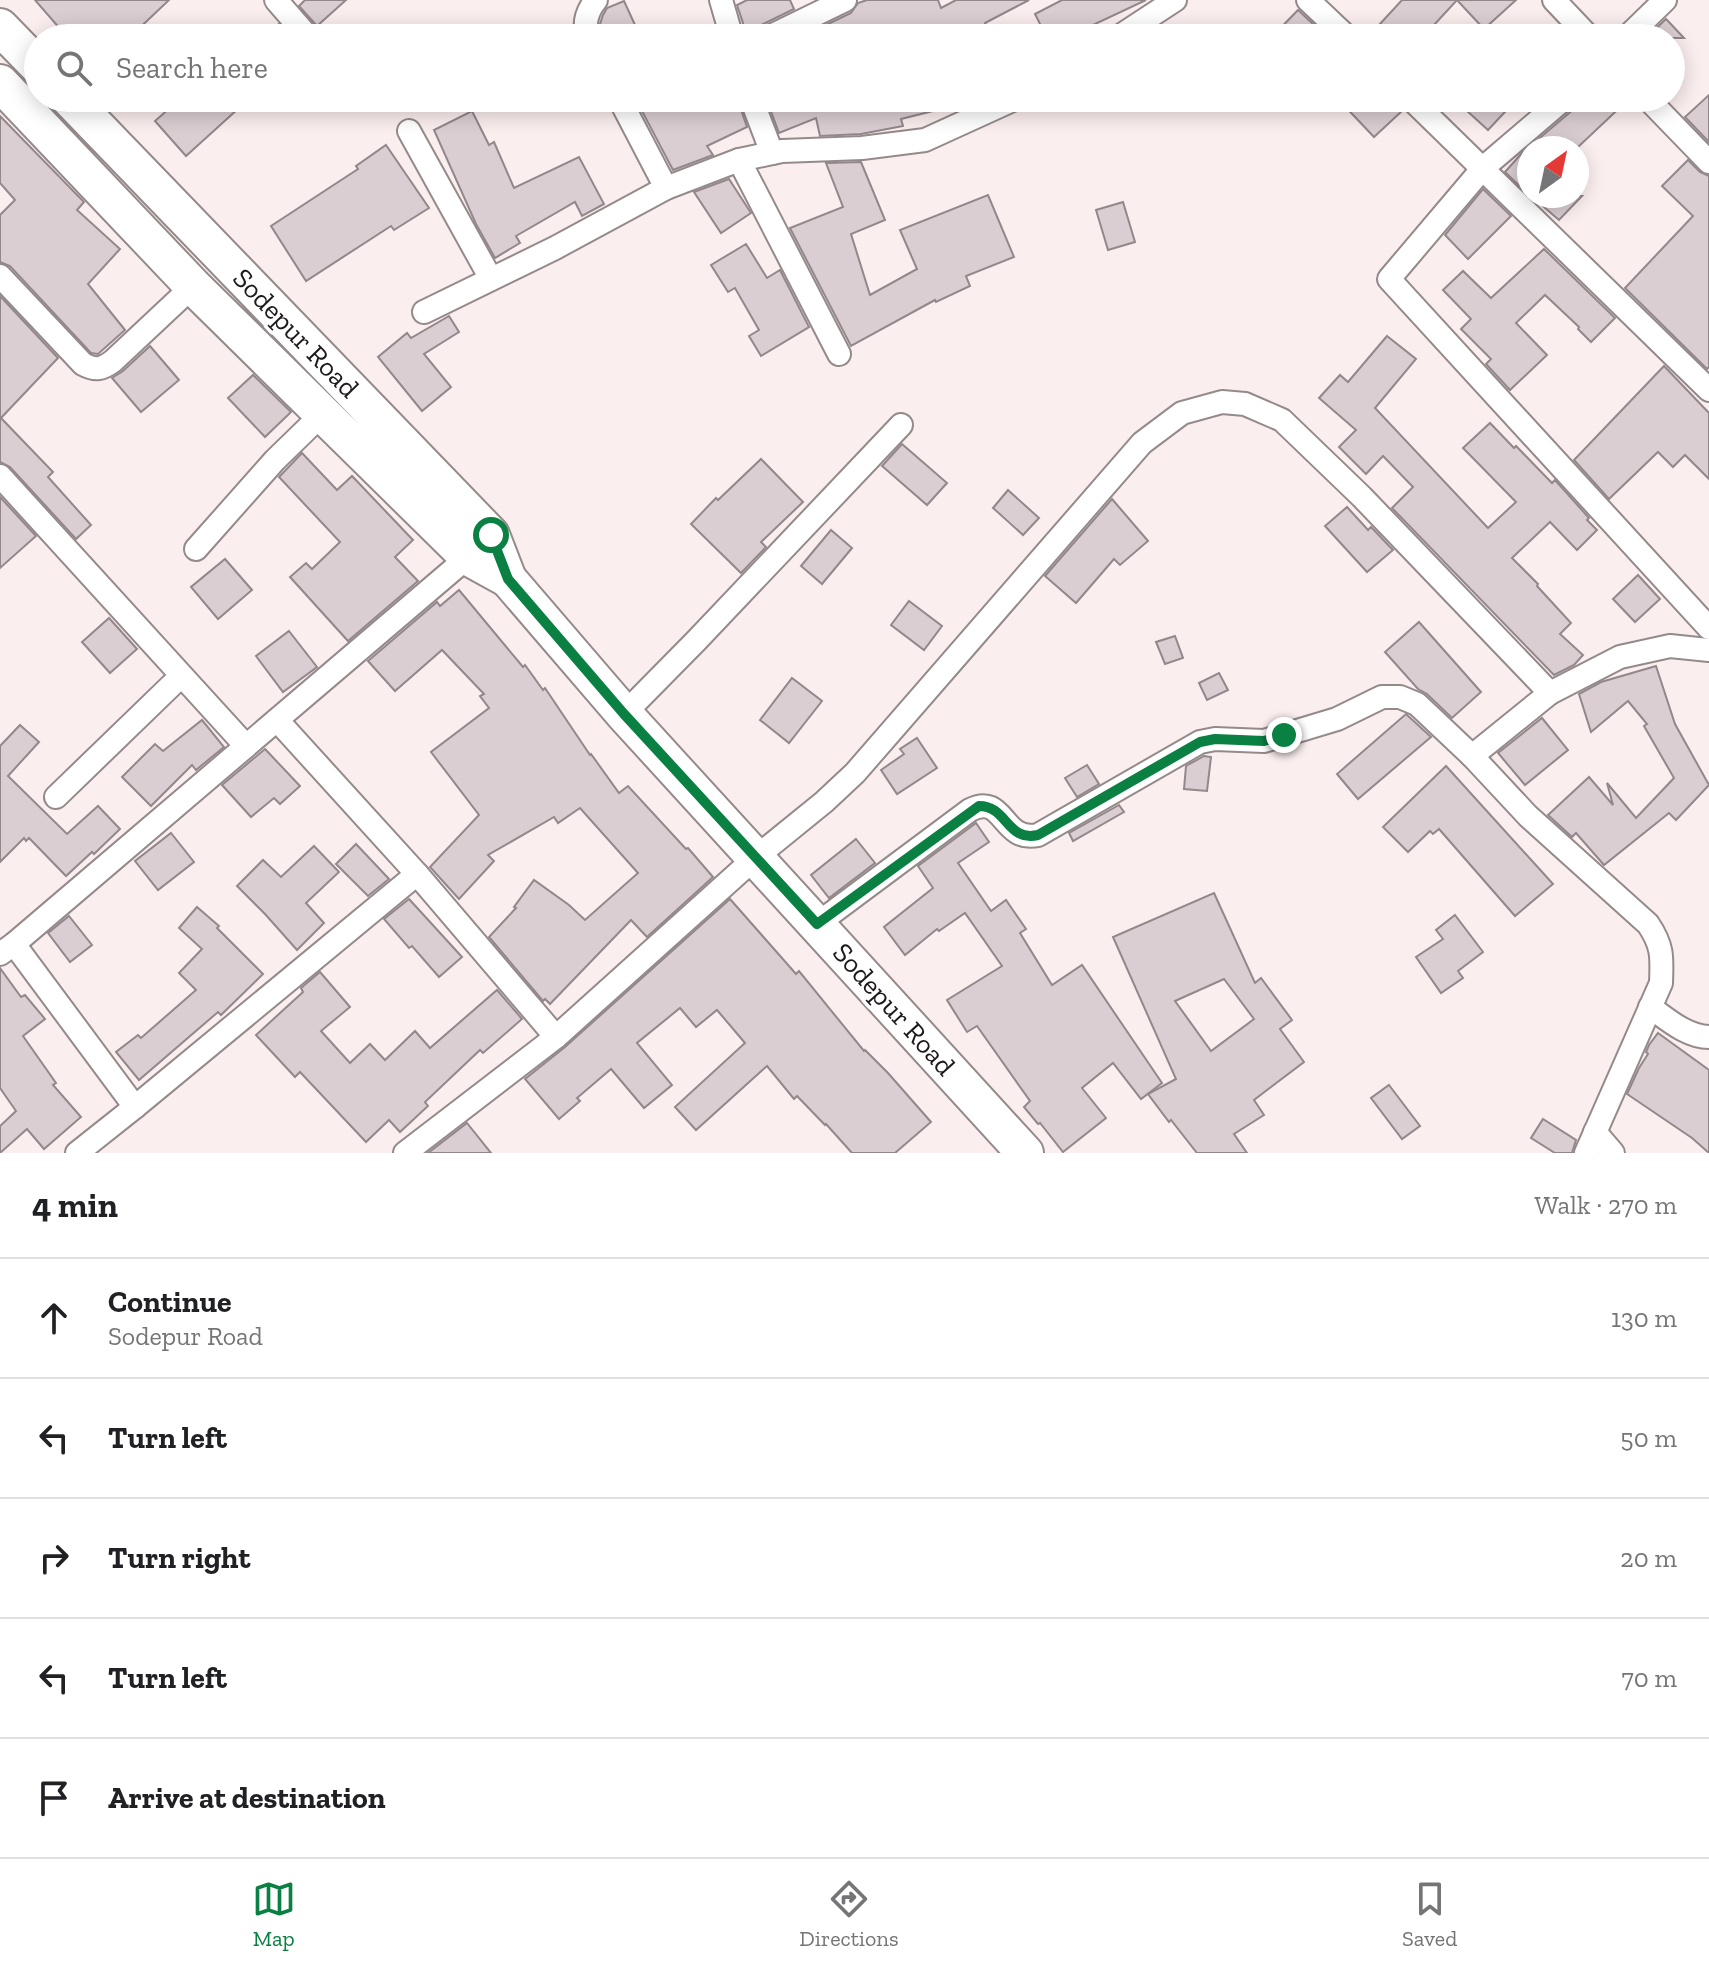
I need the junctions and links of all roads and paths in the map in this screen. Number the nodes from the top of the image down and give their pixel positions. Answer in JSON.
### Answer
{"nodes":[{"id":1,"x":276,"y":0,"type":"edge"},
{"id":2,"x":596,"y":0,"type":"edge"},
{"id":3,"x":721,"y":0,"type":"edge"},
{"id":4,"x":845,"y":0,"type":"edge"},
{"id":5,"x":1175,"y":0,"type":"edge"},
{"id":6,"x":1308,"y":0,"type":"edge"},
{"id":7,"x":1554,"y":0,"type":"edge"},
{"id":8,"x":1665,"y":0,"type":"edge"},
{"id":9,"x":297,"y":24,"type":"edge"},
{"id":10,"x":586,"y":24,"type":"edge"},
{"id":11,"x":728,"y":24,"type":"edge"},
{"id":12,"x":796,"y":24,"type":"edge"},
{"id":13,"x":1138,"y":24,"type":"edge"},
{"id":14,"x":1333,"y":24,"type":"edge"},
{"id":15,"x":1577,"y":24,"type":"edge"},
{"id":16,"x":1640,"y":24,"type":"edge"},
{"id":17,"x":0,"y":27,"type":"edge"},
{"id":18,"x":24,"y":52,"type":"edge"},
{"id":19,"x":0,"y":83,"type":"edge"},
{"id":20,"x":24,"y":108,"type":"edge"},
{"id":21,"x":28,"y":112,"type":"edge"},
{"id":22,"x":82,"y":112,"type":"edge"},
{"id":23,"x":626,"y":112,"type":"edge"},
{"id":24,"x":756,"y":112,"type":"edge"},
{"id":25,"x":986,"y":112,"type":"edge"},
{"id":26,"x":1425,"y":112,"type":"edge"},
{"id":27,"x":1549,"y":112,"type":"edge"},
{"id":28,"x":1661,"y":112,"type":"edge"},
{"id":29,"x":409,"y":131,"type":"dead end"},
{"id":30,"x":772,"y":153,"type":"junction"},
{"id":31,"x":739,"y":160,"type":"junction"},
{"id":32,"x":1709,"y":162,"type":"edge"},
{"id":33,"x":1483,"y":168,"type":"junction"},
{"id":34,"x":666,"y":188,"type":"junction"},
{"id":35,"x":0,"y":276,"type":"edge"},
{"id":36,"x":491,"y":279,"type":"junction"},
{"id":37,"x":193,"y":286,"type":"junction"},
{"id":38,"x":424,"y":312,"type":"dead end"},
{"id":39,"x":839,"y":354,"type":"dead end"},
{"id":40,"x":1709,"y":390,"type":"edge"},
{"id":41,"x":312,"y":424,"type":"dead end"},
{"id":42,"x":901,"y":425,"type":"dead end"},
{"id":43,"x":0,"y":476,"type":"edge"},
{"id":44,"x":480,"y":546,"type":"junction"},
{"id":45,"x":196,"y":549,"type":"dead end"},
{"id":46,"x":1709,"y":628,"type":"edge"},
{"id":47,"x":1709,"y":650,"type":"edge"},
{"id":48,"x":181,"y":676,"type":"junction"},
{"id":49,"x":1550,"y":693,"type":"junction"},
{"id":50,"x":624,"y":714,"type":"junction"},
{"id":51,"x":277,"y":720,"type":"junction"},
{"id":52,"x":246,"y":746,"type":"junction"},
{"id":53,"x":1472,"y":756,"type":"junction"},
{"id":54,"x":56,"y":797,"type":"dead end"},
{"id":55,"x":755,"y":858,"type":"junction"},
{"id":56,"x":417,"y":874,"type":"junction"},
{"id":57,"x":817,"y":924,"type":"junction"},
{"id":58,"x":7,"y":949,"type":"edge"},
{"id":59,"x":1650,"y":1007,"type":"junction"},
{"id":60,"x":556,"y":1037,"type":"junction"},
{"id":61,"x":1709,"y":1037,"type":"edge"},
{"id":62,"x":135,"y":1107,"type":"junction"},
{"id":63,"x":1595,"y":1132,"type":"junction"},
{"id":64,"x":77,"y":1153,"type":"edge"},
{"id":65,"x":405,"y":1153,"type":"edge"},
{"id":66,"x":1025,"y":1153,"type":"edge"},
{"id":67,"x":1586,"y":1153,"type":"edge"},
{"id":68,"x":1613,"y":1153,"type":"edge"}],
"edges":[{"from":1,"to":9,"type":"street"},
{"from":2,"to":10,"type":"street"},
{"from":3,"to":11,"type":"street"},
{"from":4,"to":12,"type":"street"},
{"from":5,"to":13,"type":"street"},
{"from":6,"to":14,"type":"street"},
{"from":7,"to":15,"type":"street"},
{"from":8,"to":16,"type":"street"},
{"from":17,"to":18,"type":"main road"},
{"from":19,"to":20,"type":"main road"},
{"from":21,"to":37,"type":"main road"},
{"from":22,"to":44,"type":"main road","name":"Sodepur Road"},
{"from":23,"to":34,"type":"street"},
{"from":24,"to":30,"type":"street"},
{"from":25,"to":30,"type":"street"},
{"from":26,"to":33,"type":"street"},
{"from":27,"to":33,"type":"street"},
{"from":28,"to":32,"type":"street"},
{"from":29,"to":36,"type":"street"},
{"from":30,"to":31,"type":"street"},
{"from":31,"to":34,"type":"street"},
{"from":31,"to":39,"type":"street"},
{"from":33,"to":40,"type":"street"},
{"from":33,"to":46,"type":"street"},
{"from":34,"to":36,"type":"street"},
{"from":35,"to":37,"type":"street"},
{"from":36,"to":38,"type":"street"},
{"from":37,"to":44,"type":"main road"},
{"from":41,"to":45,"type":"street"},
{"from":42,"to":50,"type":"street"},
{"from":43,"to":48,"type":"street"},
{"from":44,"to":50,"type":"main road","name":"Sodepur Road"},
{"from":44,"to":51,"type":"street"},
{"from":47,"to":49,"type":"street"},
{"from":48,"to":52,"type":"street"},
{"from":48,"to":54,"type":"street"},
{"from":49,"to":53,"type":"street"},
{"from":49,"to":55,"type":"street"},
{"from":50,"to":55,"type":"main road","name":"Sodepur Road"},
{"from":51,"to":52,"type":"street"},
{"from":51,"to":56,"type":"street"},
{"from":52,"to":58,"type":"street"},
{"from":53,"to":57,"type":"street"},
{"from":53,"to":59,"type":"street"},
{"from":55,"to":57,"type":"main road","name":"Sodepur Road"},
{"from":55,"to":60,"type":"street"},
{"from":56,"to":60,"type":"street"},
{"from":56,"to":62,"type":"street"},
{"from":57,"to":66,"type":"main road","name":"Sodepur Road"},
{"from":58,"to":62,"type":"street"},
{"from":59,"to":61,"type":"street"},
{"from":59,"to":63,"type":"street"},
{"from":60,"to":65,"type":"street"},
{"from":62,"to":64,"type":"street"},
{"from":63,"to":67,"type":"street"},
{"from":63,"to":68,"type":"street"}]}
